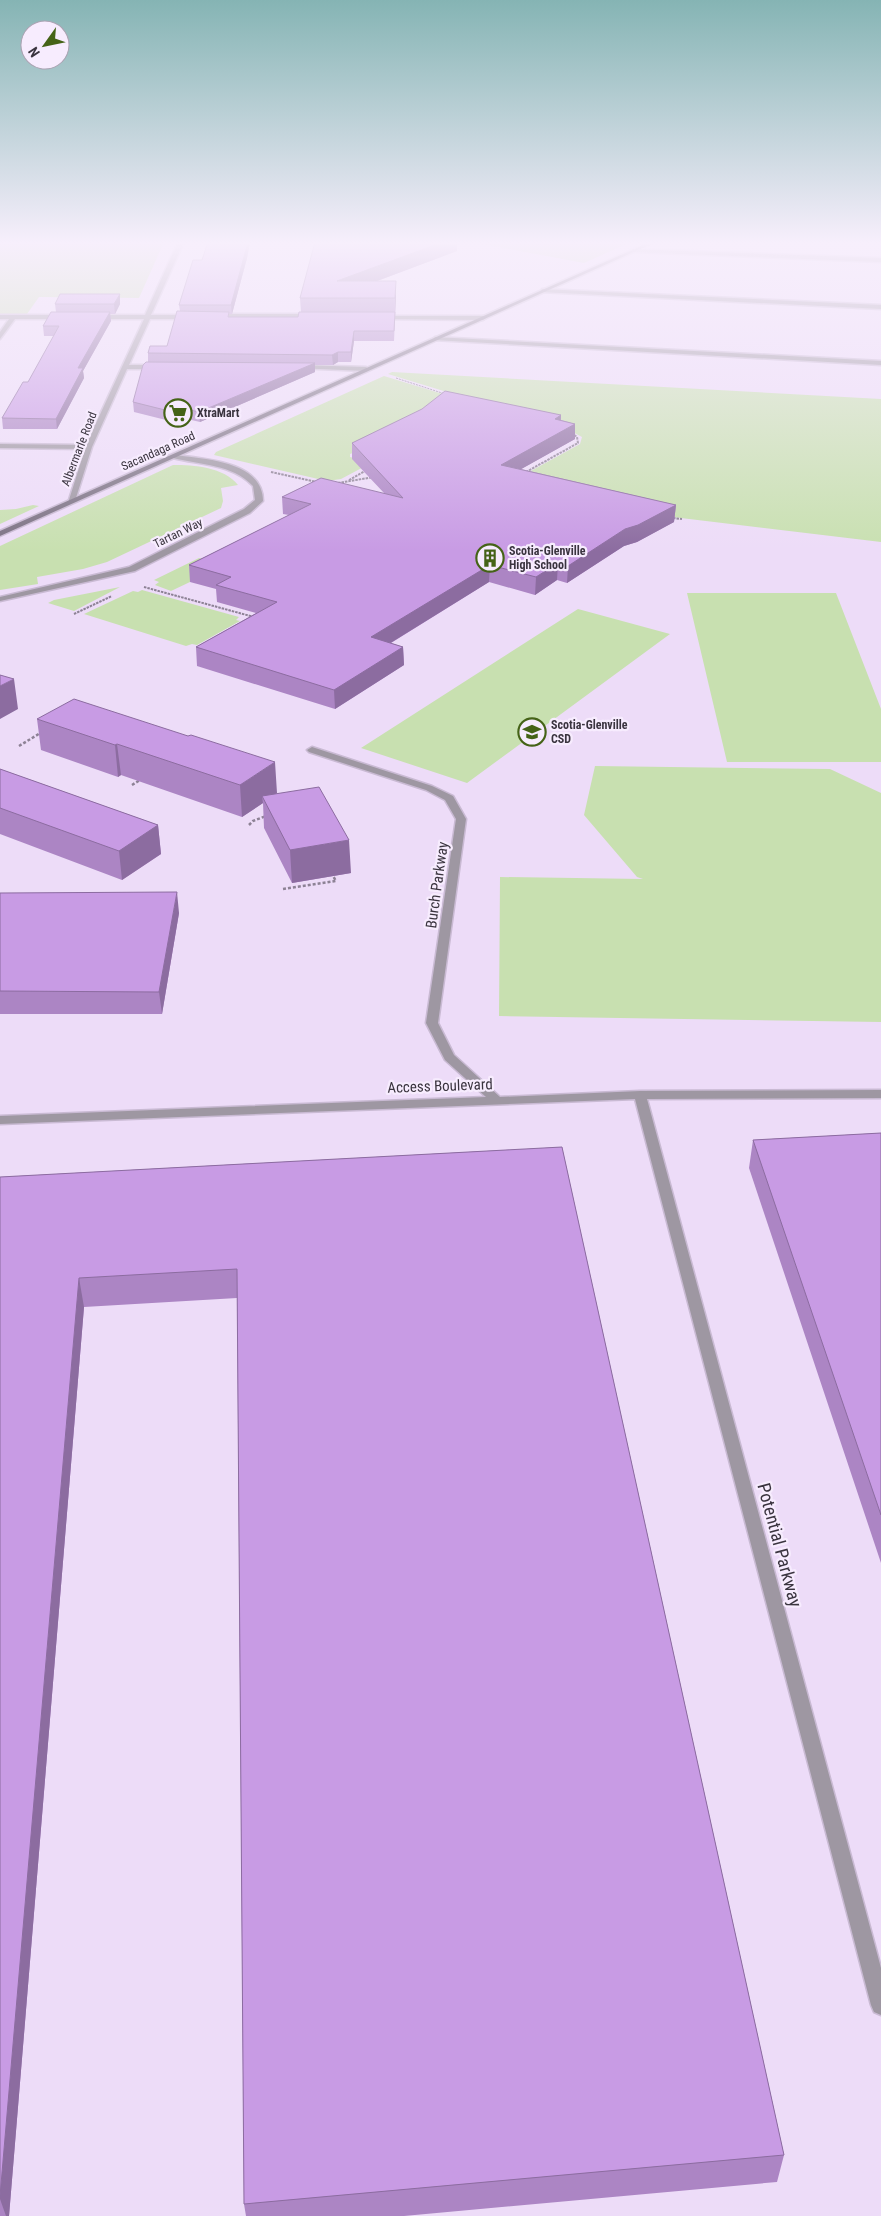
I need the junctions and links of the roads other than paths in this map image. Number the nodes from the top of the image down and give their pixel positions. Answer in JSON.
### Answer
{"nodes":[{"id":1,"x":135,"y":345,"type":"edge"},
{"id":2,"x":421,"y":345,"type":"edge"},
{"id":3,"x":554,"y":345,"type":"edge"},
{"id":4,"x":881,"y":363,"type":"edge"},
{"id":5,"x":126,"y":367,"type":"junction"},
{"id":6,"x":162,"y":367,"type":"edge"},
{"id":7,"x":293,"y":367,"type":"edge"},
{"id":8,"x":366,"y":370,"type":"junction"},
{"id":9,"x":0,"y":446,"type":"edge"},
{"id":10,"x":89,"y":447,"type":"junction"},
{"id":11,"x":175,"y":456,"type":"junction"},
{"id":12,"x":71,"y":501,"type":"junction"},
{"id":13,"x":0,"y":534,"type":"edge"},
{"id":14,"x":0,"y":598,"type":"edge"},
{"id":15,"x":312,"y":750,"type":"dead end"},
{"id":16,"x":881,"y":1094,"type":"edge"},
{"id":17,"x":640,"y":1095,"type":"junction"},
{"id":18,"x":496,"y":1100,"type":"junction"},
{"id":19,"x":0,"y":1120,"type":"edge"},
{"id":20,"x":881,"y":2005,"type":"edge"}],
"edges":[{"from":1,"to":5,"type":"street","name":"Albermarle Road"},
{"from":2,"to":8,"type":"main road","name":"Sacandaga Road"},
{"from":3,"to":4,"type":"street"},
{"from":5,"to":6,"type":"street"},
{"from":5,"to":10,"type":"street","name":"Albermarle Road"},
{"from":7,"to":8,"type":"street"},
{"from":8,"to":11,"type":"main road","name":"Sacandaga Road"},
{"from":9,"to":10,"type":"street"},
{"from":10,"to":12,"type":"street","name":"Albermarle Road"},
{"from":11,"to":12,"type":"main road","name":"Sacandaga Road"},
{"from":11,"to":14,"type":"street","name":"Tartan Way"},
{"from":12,"to":13,"type":"main road","name":"Sacandaga Road"},
{"from":15,"to":18,"type":"street","name":"Burch Parkway"},
{"from":16,"to":17,"type":"street","name":"Access Boulevard"},
{"from":17,"to":18,"type":"street","name":"Access Boulevard"},
{"from":17,"to":20,"type":"street","name":"Potential Parkway"},
{"from":18,"to":19,"type":"street","name":"Access Boulevard"}]}
